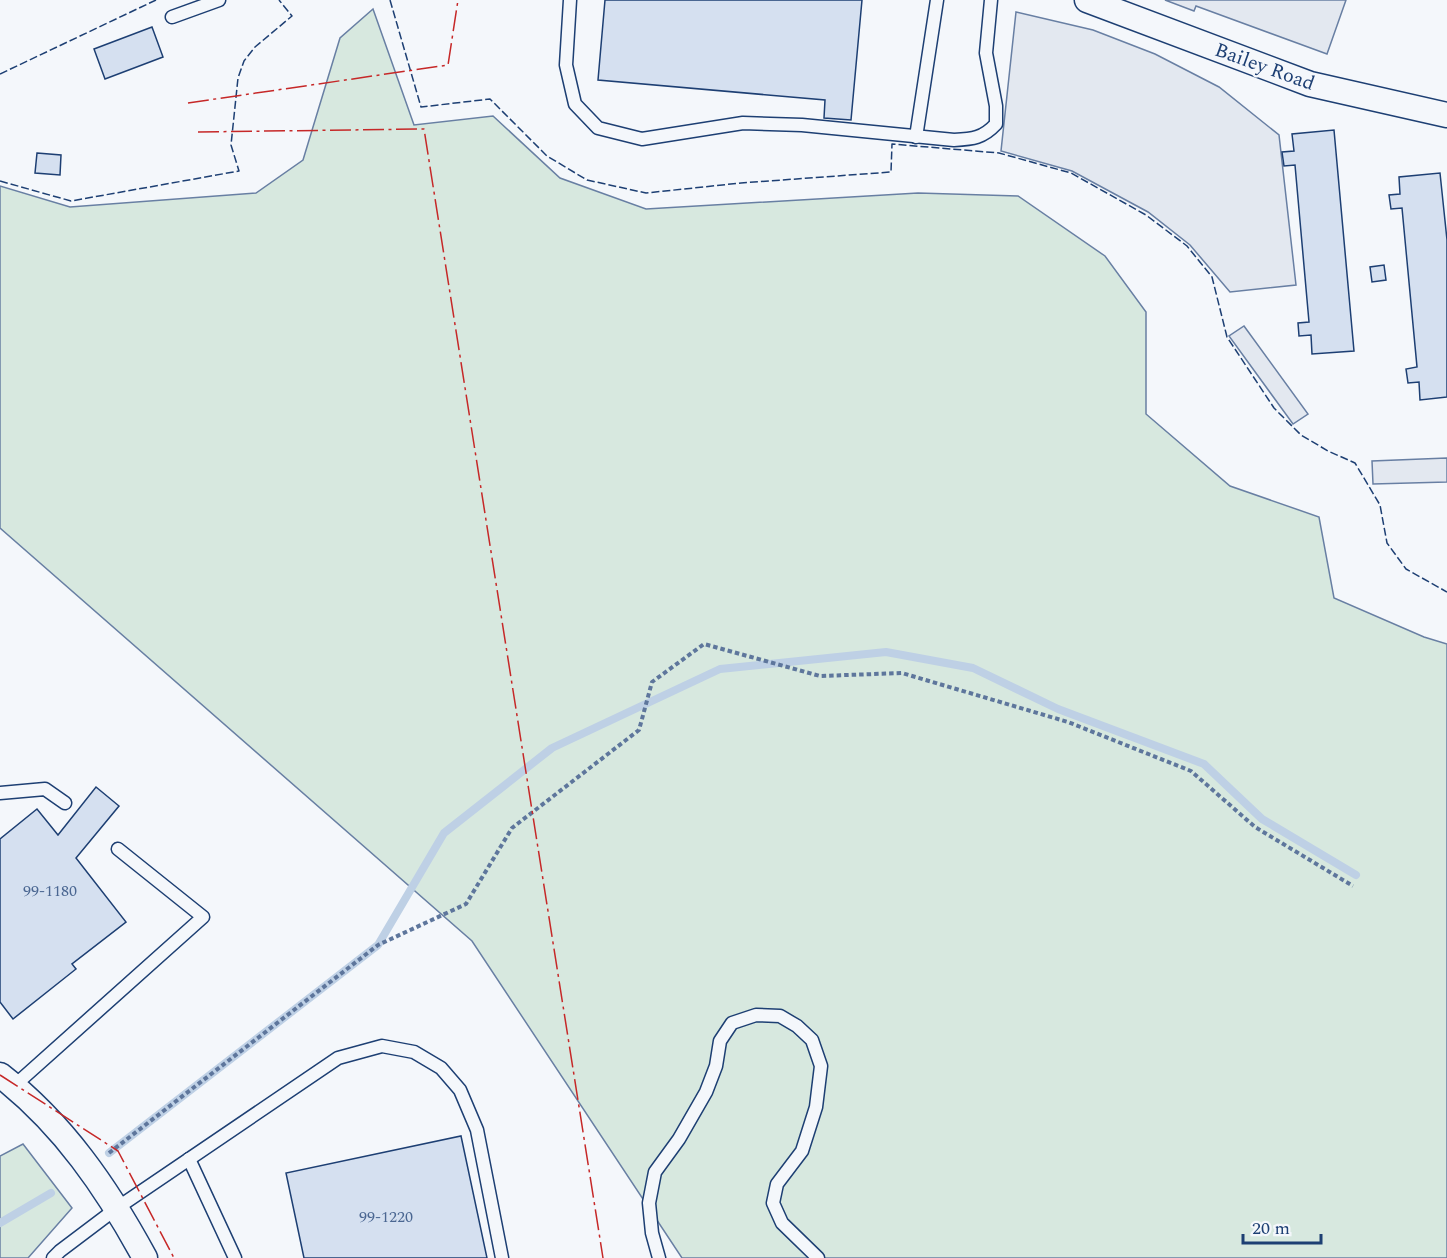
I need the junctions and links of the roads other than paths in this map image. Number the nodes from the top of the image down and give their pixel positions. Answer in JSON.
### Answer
{"nodes":[{"id":1,"x":219,"y":0,"type":"edge"},
{"id":2,"x":570,"y":0,"type":"edge"},
{"id":3,"x":937,"y":0,"type":"edge"},
{"id":4,"x":990,"y":0,"type":"edge"},
{"id":5,"x":1087,"y":0,"type":"edge"},
{"id":6,"x":172,"y":17,"type":"dead end"},
{"id":7,"x":1447,"y":115,"type":"edge"},
{"id":8,"x":916,"y":136,"type":"junction"},
{"id":9,"x":0,"y":793,"type":"edge"},
{"id":10,"x":65,"y":803,"type":"dead end"},
{"id":11,"x":118,"y":849,"type":"dead end"},
{"id":12,"x":7,"y":1080,"type":"edge"},
{"id":13,"x":189,"y":1159,"type":"junction"},
{"id":14,"x":117,"y":1208,"type":"junction"},
{"id":15,"x":53,"y":1258,"type":"edge"},
{"id":16,"x":145,"y":1258,"type":"edge"},
{"id":17,"x":235,"y":1258,"type":"edge"},
{"id":18,"x":502,"y":1258,"type":"edge"},
{"id":19,"x":659,"y":1258,"type":"edge"},
{"id":20,"x":818,"y":1258,"type":"edge"}],
"edges":[{"from":1,"to":6,"type":"lane"},
{"from":2,"to":8,"type":"lane"},
{"from":3,"to":8,"type":"lane"},
{"from":4,"to":8,"type":"lane"},
{"from":5,"to":7,"type":"street","name":"Bailey Road"},
{"from":9,"to":10,"type":"lane"},
{"from":11,"to":12,"type":"lane"},
{"from":12,"to":14,"type":"street"},
{"from":13,"to":14,"type":"lane"},
{"from":13,"to":17,"type":"lane"},
{"from":13,"to":18,"type":"lane"},
{"from":14,"to":15,"type":"lane"},
{"from":14,"to":16,"type":"street"},
{"from":19,"to":20,"type":"lane"}]}
